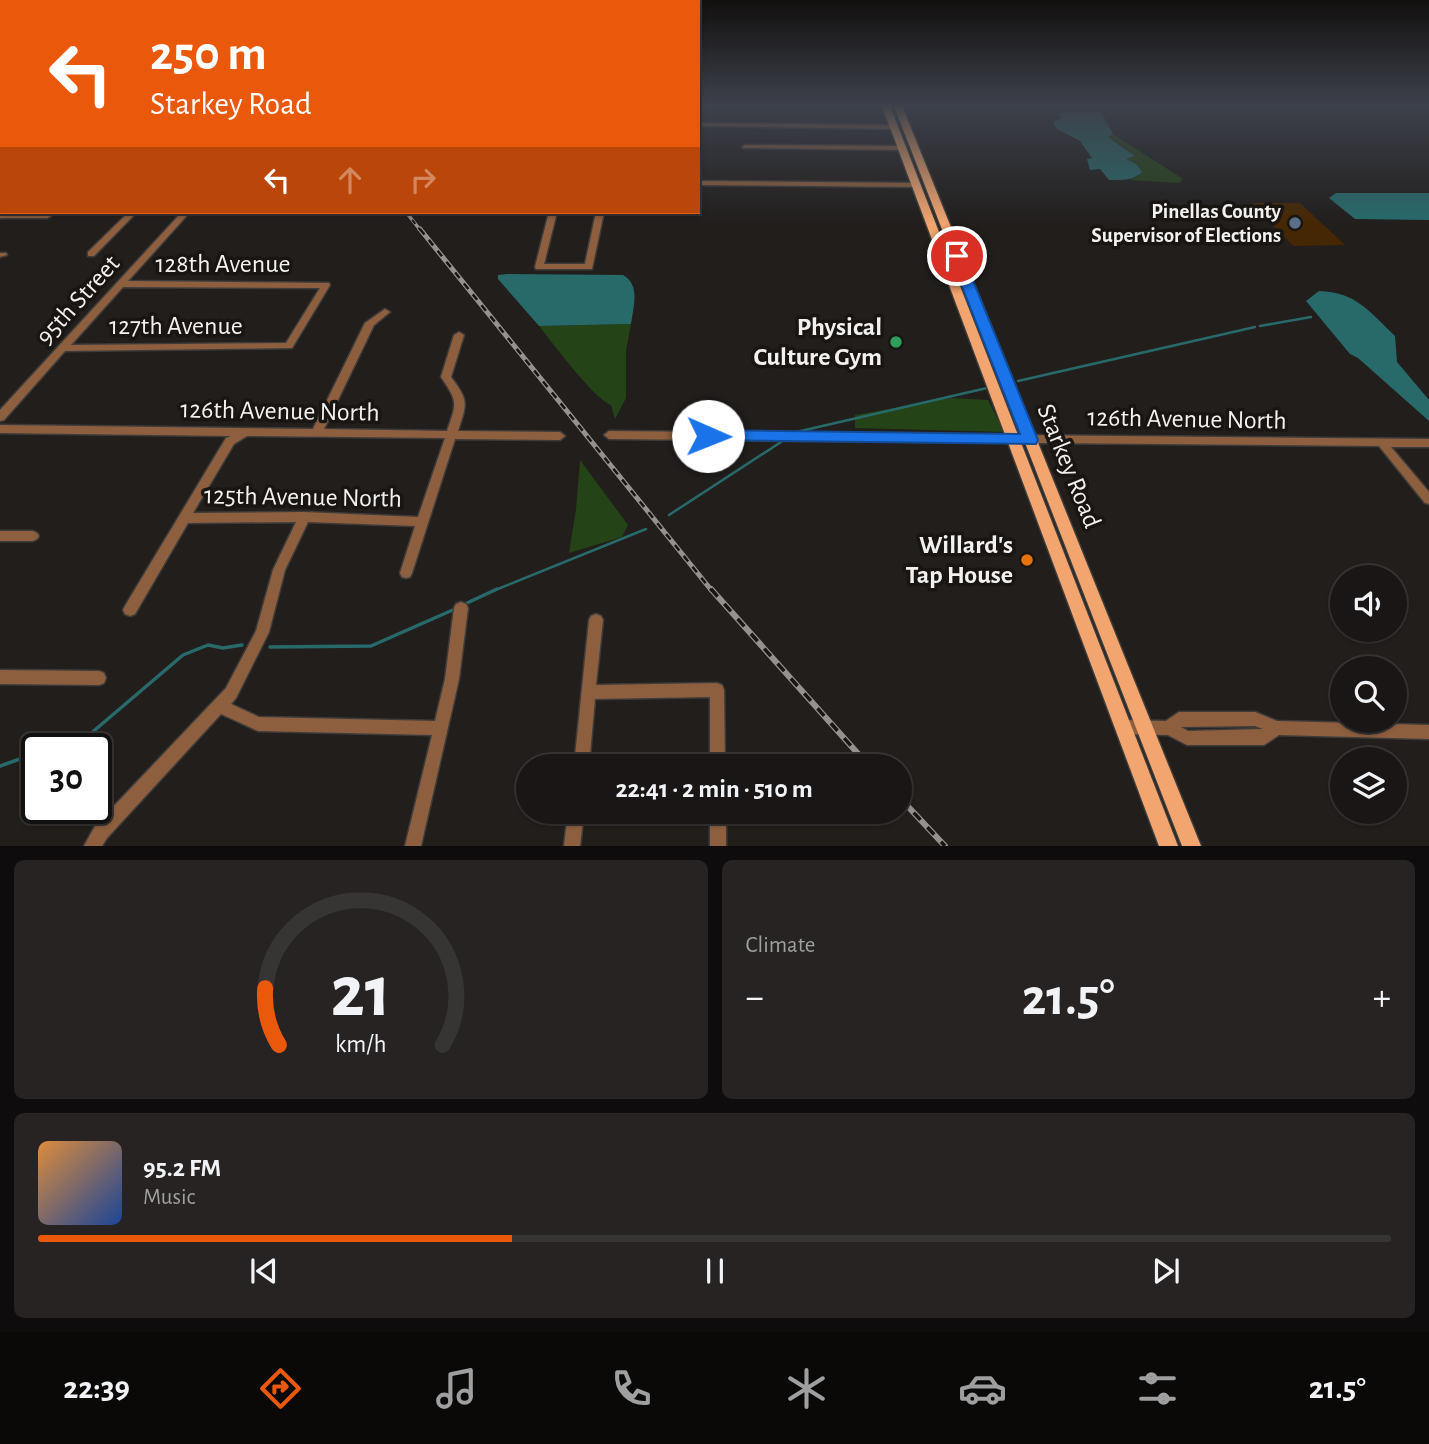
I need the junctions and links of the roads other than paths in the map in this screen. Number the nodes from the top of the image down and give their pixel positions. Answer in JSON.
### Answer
{"nodes":[{"id":1,"x":910,"y":145,"type":"edge"},
{"id":2,"x":745,"y":146,"type":"dead end"},
{"id":3,"x":901,"y":148,"type":"joint"},
{"id":4,"x":921,"y":182,"type":"junction"},
{"id":5,"x":700,"y":183,"type":"edge"},
{"id":6,"x":131,"y":214,"type":"edge"},
{"id":7,"x":184,"y":214,"type":"edge"},
{"id":8,"x":552,"y":214,"type":"edge"},
{"id":9,"x":600,"y":214,"type":"edge"},
{"id":10,"x":0,"y":216,"type":"edge"},
{"id":11,"x":47,"y":216,"type":"dead end"},
{"id":12,"x":92,"y":254,"type":"dead end"},
{"id":13,"x":121,"y":284,"type":"junction"},
{"id":14,"x":385,"y":312,"type":"dead end"},
{"id":15,"x":459,"y":335,"type":"dead end"},
{"id":16,"x":289,"y":346,"type":"joint"},
{"id":17,"x":63,"y":348,"type":"junction"},
{"id":18,"x":0,"y":417,"type":"edge"},
{"id":19,"x":0,"y":429,"type":"edge"},
{"id":20,"x":243,"y":434,"type":"junction"},
{"id":21,"x":316,"y":434,"type":"junction"},
{"id":22,"x":609,"y":435,"type":"dead end"},
{"id":23,"x":451,"y":436,"type":"junction"},
{"id":24,"x":560,"y":436,"type":"dead end"},
{"id":25,"x":1023,"y":440,"type":"junction"},
{"id":26,"x":1381,"y":443,"type":"junction"},
{"id":27,"x":1429,"y":443,"type":"edge"},
{"id":28,"x":1429,"y":500,"type":"edge"},
{"id":29,"x":304,"y":517,"type":"junction"},
{"id":30,"x":184,"y":518,"type":"junction"},
{"id":31,"x":421,"y":522,"type":"junction"},
{"id":32,"x":0,"y":536,"type":"edge"},
{"id":33,"x":33,"y":536,"type":"dead end"},
{"id":34,"x":405,"y":573,"type":"dead end"},
{"id":35,"x":461,"y":608,"type":"dead end"},
{"id":36,"x":130,"y":610,"type":"dead end"},
{"id":37,"x":596,"y":620,"type":"dead end"},
{"id":38,"x":0,"y":677,"type":"edge"},
{"id":39,"x":99,"y":678,"type":"dead end"},
{"id":40,"x":590,"y":692,"type":"junction"},
{"id":41,"x":220,"y":706,"type":"junction"},
{"id":42,"x":1125,"y":727,"type":"junction"},
{"id":43,"x":440,"y":728,"type":"junction"},
{"id":44,"x":1145,"y":728,"type":"junction"},
{"id":45,"x":1429,"y":732,"type":"edge"},
{"id":46,"x":582,"y":754,"type":"edge"},
{"id":47,"x":718,"y":754,"type":"edge"},
{"id":48,"x":575,"y":824,"type":"edge"},
{"id":49,"x":718,"y":824,"type":"edge"},
{"id":50,"x":92,"y":845,"type":"edge"},
{"id":51,"x":413,"y":845,"type":"edge"},
{"id":52,"x":572,"y":845,"type":"edge"},
{"id":53,"x":718,"y":845,"type":"edge"},
{"id":54,"x":1169,"y":845,"type":"edge"},
{"id":55,"x":1192,"y":845,"type":"edge"}],
"edges":[{"from":1,"to":4,"type":"main road","name":"Starkey Road"},
{"from":2,"to":3,"type":"street"},
{"from":3,"to":4,"type":"main road","name":"Starkey Road"},
{"from":4,"to":5,"type":"street"},
{"from":4,"to":25,"type":"main road","name":"Starkey Road"},
{"from":4,"to":25,"type":"main road","name":"Starkey Road"},
{"from":6,"to":12,"type":"street"},
{"from":7,"to":13,"type":"street","name":"95th Street"},
{"from":8,"to":9,"type":"street"},
{"from":10,"to":11,"type":"street"},
{"from":13,"to":16,"type":"street","name":"128th Avenue"},
{"from":13,"to":17,"type":"street","name":"95th Street"},
{"from":14,"to":21,"type":"street"},
{"from":15,"to":23,"type":"street"},
{"from":16,"to":17,"type":"street","name":"127th Avenue"},
{"from":17,"to":18,"type":"street","name":"95th Street"},
{"from":19,"to":20,"type":"street","name":"126th Avenue North"},
{"from":20,"to":21,"type":"street","name":"126th Avenue North"},
{"from":20,"to":30,"type":"street"},
{"from":21,"to":23,"type":"street","name":"126th Avenue North"},
{"from":22,"to":25,"type":"street","name":"126th Avenue North"},
{"from":23,"to":24,"type":"street","name":"126th Avenue North"},
{"from":23,"to":31,"type":"street"},
{"from":25,"to":26,"type":"street","name":"126th Avenue North"},
{"from":25,"to":42,"type":"main road","name":"Starkey Road"},
{"from":25,"to":44,"type":"main road","name":"Starkey Road"},
{"from":26,"to":27,"type":"street","name":"126th Avenue North"},
{"from":26,"to":28,"type":"street"},
{"from":29,"to":30,"type":"street","name":"125th Avenue North"},
{"from":29,"to":31,"type":"street","name":"125th Avenue North"},
{"from":29,"to":41,"type":"street"},
{"from":30,"to":36,"type":"street"},
{"from":31,"to":34,"type":"street"},
{"from":32,"to":33,"type":"street"},
{"from":35,"to":43,"type":"street"},
{"from":37,"to":40,"type":"street"},
{"from":38,"to":39,"type":"street"},
{"from":40,"to":46,"type":"street"},
{"from":40,"to":47,"type":"street"},
{"from":41,"to":43,"type":"street"},
{"from":41,"to":50,"type":"street"},
{"from":42,"to":44,"type":"street"},
{"from":42,"to":54,"type":"main road","name":"Starkey Road"},
{"from":43,"to":51,"type":"street"},
{"from":44,"to":45,"type":"street"},
{"from":44,"to":55,"type":"main road","name":"Starkey Road"},
{"from":48,"to":52,"type":"street"},
{"from":49,"to":53,"type":"street"}]}
